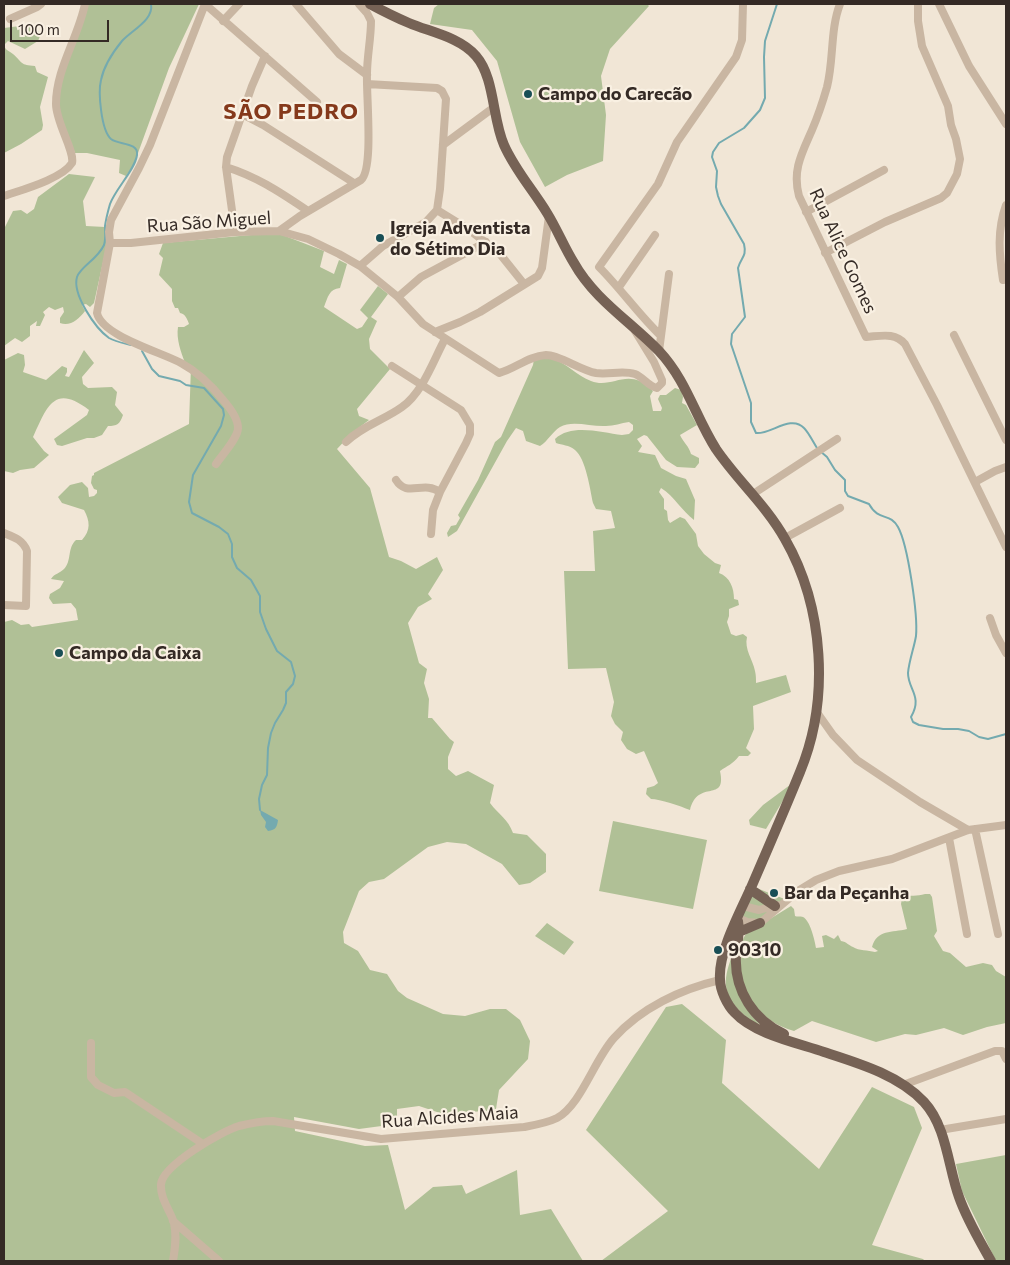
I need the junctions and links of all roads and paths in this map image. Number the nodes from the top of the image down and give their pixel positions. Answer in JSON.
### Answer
{"nodes":[{"id":1,"x":41,"y":4,"type":"edge"},
{"id":2,"x":85,"y":4,"type":"edge"},
{"id":3,"x":205,"y":4,"type":"edge"},
{"id":4,"x":240,"y":4,"type":"edge"},
{"id":5,"x":296,"y":4,"type":"edge"},
{"id":6,"x":358,"y":4,"type":"edge"},
{"id":7,"x":370,"y":4,"type":"edge"},
{"id":8,"x":743,"y":4,"type":"edge"},
{"id":9,"x":840,"y":4,"type":"edge"},
{"id":10,"x":918,"y":4,"type":"edge"},
{"id":11,"x":939,"y":4,"type":"edge"},
{"id":12,"x":10,"y":19,"type":"dead end"},
{"id":13,"x":223,"y":21,"type":"junction"},
{"id":14,"x":265,"y":56,"type":"junction"},
{"id":15,"x":366,"y":75,"type":"junction"},
{"id":16,"x":366,"y":84,"type":"junction"},
{"id":17,"x":317,"y":102,"type":"dead end"},
{"id":18,"x":493,"y":108,"type":"junction"},
{"id":19,"x":242,"y":114,"type":"junction"},
{"id":20,"x":1006,"y":124,"type":"edge"},
{"id":21,"x":443,"y":145,"type":"junction"},
{"id":22,"x":226,"y":167,"type":"junction"},
{"id":23,"x":884,"y":170,"type":"dead end"},
{"id":24,"x":354,"y":182,"type":"junction"},
{"id":25,"x":4,"y":196,"type":"edge"},
{"id":26,"x":1006,"y":205,"type":"edge"},
{"id":27,"x":437,"y":210,"type":"junction"},
{"id":28,"x":308,"y":211,"type":"junction"},
{"id":29,"x":806,"y":212,"type":"junction"},
{"id":30,"x":549,"y":216,"type":"junction"},
{"id":31,"x":279,"y":231,"type":"junction"},
{"id":32,"x":235,"y":232,"type":"junction"},
{"id":33,"x":655,"y":235,"type":"dead end"},
{"id":34,"x":486,"y":242,"type":"junction"},
{"id":35,"x":110,"y":243,"type":"junction"},
{"id":36,"x":825,"y":253,"type":"junction"},
{"id":37,"x":360,"y":266,"type":"junction"},
{"id":38,"x":669,"y":274,"type":"dead end"},
{"id":39,"x":1003,"y":280,"type":"dead end"},
{"id":40,"x":524,"y":284,"type":"junction"},
{"id":41,"x":619,"y":287,"type":"junction"},
{"id":42,"x":398,"y":298,"type":"junction"},
{"id":43,"x":630,"y":323,"type":"junction"},
{"id":44,"x":436,"y":332,"type":"junction"},
{"id":45,"x":954,"y":335,"type":"dead end"},
{"id":46,"x":661,"y":336,"type":"junction"},
{"id":47,"x":445,"y":339,"type":"junction"},
{"id":48,"x":659,"y":351,"type":"junction"},
{"id":49,"x":392,"y":366,"type":"dead end"},
{"id":50,"x":422,"y":384,"type":"junction"},
{"id":51,"x":838,"y":439,"type":"dead end"},
{"id":52,"x":1006,"y":440,"type":"edge"},
{"id":53,"x":346,"y":442,"type":"dead end"},
{"id":54,"x":216,"y":464,"type":"dead end"},
{"id":55,"x":1006,"y":467,"type":"edge"},
{"id":56,"x":396,"y":480,"type":"dead end"},
{"id":57,"x":975,"y":482,"type":"junction"},
{"id":58,"x":440,"y":492,"type":"junction"},
{"id":59,"x":753,"y":494,"type":"junction"},
{"id":60,"x":840,"y":508,"type":"dead end"},
{"id":61,"x":4,"y":533,"type":"edge"},
{"id":62,"x":431,"y":534,"type":"dead end"},
{"id":63,"x":785,"y":538,"type":"junction"},
{"id":64,"x":1006,"y":547,"type":"edge"},
{"id":65,"x":4,"y":605,"type":"edge"},
{"id":66,"x":990,"y":618,"type":"dead end"},
{"id":67,"x":1006,"y":653,"type":"edge"},
{"id":68,"x":816,"y":711,"type":"junction"},
{"id":69,"x":1006,"y":825,"type":"edge"},
{"id":70,"x":971,"y":829,"type":"junction"},
{"id":71,"x":949,"y":838,"type":"junction"},
{"id":72,"x":750,"y":889,"type":"junction"},
{"id":73,"x":787,"y":900,"type":"junction"},
{"id":74,"x":743,"y":906,"type":"junction"},
{"id":75,"x":775,"y":906,"type":"junction"},
{"id":76,"x":738,"y":918,"type":"junction"},
{"id":77,"x":760,"y":923,"type":"junction"},
{"id":78,"x":739,"y":932,"type":"junction"},
{"id":79,"x":967,"y":934,"type":"dead end"},
{"id":80,"x":998,"y":934,"type":"dead end"},
{"id":81,"x":720,"y":980,"type":"junction"},
{"id":82,"x":91,"y":1043,"type":"dead end"},
{"id":83,"x":812,"y":1048,"type":"junction"},
{"id":84,"x":1006,"y":1059,"type":"edge"},
{"id":85,"x":903,"y":1085,"type":"junction"},
{"id":86,"x":1006,"y":1119,"type":"edge"},
{"id":87,"x":940,"y":1130,"type":"junction"},
{"id":88,"x":203,"y":1144,"type":"junction"},
{"id":89,"x":173,"y":1221,"type":"junction"},
{"id":90,"x":173,"y":1261,"type":"edge"},
{"id":91,"x":219,"y":1261,"type":"edge"},
{"id":92,"x":991,"y":1261,"type":"edge"}],
"edges":[{"from":1,"to":12,"type":"street"},
{"from":2,"to":25,"type":"street"},
{"from":3,"to":13,"type":"street"},
{"from":3,"to":35,"type":"street"},
{"from":4,"to":13,"type":"street"},
{"from":5,"to":15,"type":"street"},
{"from":6,"to":15,"type":"street"},
{"from":7,"to":18,"type":"main road"},
{"from":8,"to":41,"type":"street"},
{"from":9,"to":29,"type":"street","name":"Rua Alice Gomes"},
{"from":10,"to":36,"type":"street"},
{"from":11,"to":20,"type":"street"},
{"from":13,"to":14,"type":"street"},
{"from":14,"to":17,"type":"street"},
{"from":14,"to":19,"type":"street"},
{"from":15,"to":16,"type":"street"},
{"from":16,"to":21,"type":"street"},
{"from":16,"to":24,"type":"street"},
{"from":18,"to":21,"type":"street"},
{"from":18,"to":30,"type":"main road"},
{"from":19,"to":22,"type":"street"},
{"from":19,"to":24,"type":"street"},
{"from":21,"to":27,"type":"street"},
{"from":22,"to":28,"type":"street"},
{"from":22,"to":32,"type":"street"},
{"from":23,"to":29,"type":"street"},
{"from":24,"to":28,"type":"street"},
{"from":26,"to":39,"type":"street"},
{"from":27,"to":34,"type":"street"},
{"from":27,"to":37,"type":"street"},
{"from":28,"to":31,"type":"street"},
{"from":29,"to":36,"type":"street","name":"Rua Alice Gomes"},
{"from":30,"to":40,"type":"street"},
{"from":30,"to":43,"type":"main road"},
{"from":31,"to":32,"type":"street","name":"Rua São Miguel"},
{"from":31,"to":37,"type":"street","name":"Rua São Miguel"},
{"from":32,"to":35,"type":"street","name":"Rua São Miguel"},
{"from":33,"to":41,"type":"street"},
{"from":34,"to":40,"type":"street"},
{"from":34,"to":42,"type":"street"},
{"from":35,"to":54,"type":"street"},
{"from":36,"to":57,"type":"street","name":"Rua Alice Gomes"},
{"from":37,"to":42,"type":"street","name":"Rua São Miguel"},
{"from":38,"to":46,"type":"street"},
{"from":40,"to":44,"type":"street"},
{"from":41,"to":46,"type":"street"},
{"from":42,"to":44,"type":"street","name":"Rua São Miguel"},
{"from":43,"to":47,"type":"street","name":"Rua São Miguel"},
{"from":43,"to":48,"type":"main road"},
{"from":44,"to":47,"type":"street","name":"Rua São Miguel"},
{"from":45,"to":52,"type":"street"},
{"from":46,"to":48,"type":"street"},
{"from":47,"to":50,"type":"street"},
{"from":48,"to":59,"type":"main road"},
{"from":49,"to":50,"type":"street"},
{"from":50,"to":53,"type":"street"},
{"from":50,"to":58,"type":"street"},
{"from":51,"to":59,"type":"street"},
{"from":55,"to":57,"type":"street"},
{"from":56,"to":58,"type":"street"},
{"from":57,"to":64,"type":"street"},
{"from":58,"to":62,"type":"street"},
{"from":59,"to":63,"type":"main road"},
{"from":60,"to":63,"type":"street"},
{"from":61,"to":65,"type":"street"},
{"from":63,"to":68,"type":"main road"},
{"from":66,"to":67,"type":"street"},
{"from":68,"to":70,"type":"street"},
{"from":68,"to":72,"type":"main road"},
{"from":69,"to":70,"type":"street"},
{"from":70,"to":71,"type":"street"},
{"from":70,"to":80,"type":"street"},
{"from":71,"to":73,"type":"street"},
{"from":71,"to":79,"type":"street"},
{"from":72,"to":74,"type":"main road"},
{"from":72,"to":75,"type":"main road"},
{"from":73,"to":75,"type":"street"},
{"from":73,"to":77,"type":"street"},
{"from":74,"to":75,"type":"street"},
{"from":74,"to":76,"type":"main road"},
{"from":76,"to":77,"type":"street"},
{"from":76,"to":78,"type":"main road"},
{"from":76,"to":81,"type":"main road"},
{"from":77,"to":78,"type":"main road"},
{"from":78,"to":83,"type":"main road"},
{"from":81,"to":83,"type":"main road"},
{"from":81,"to":88,"type":"street","name":"Rua Alcides Maia"},
{"from":82,"to":88,"type":"street"},
{"from":83,"to":85,"type":"main road"},
{"from":84,"to":85,"type":"street"},
{"from":85,"to":87,"type":"main road"},
{"from":86,"to":87,"type":"street"},
{"from":87,"to":92,"type":"main road"},
{"from":88,"to":89,"type":"street","name":"Rua Alcides Maia"},
{"from":89,"to":90,"type":"street"},
{"from":89,"to":91,"type":"street"}]}
